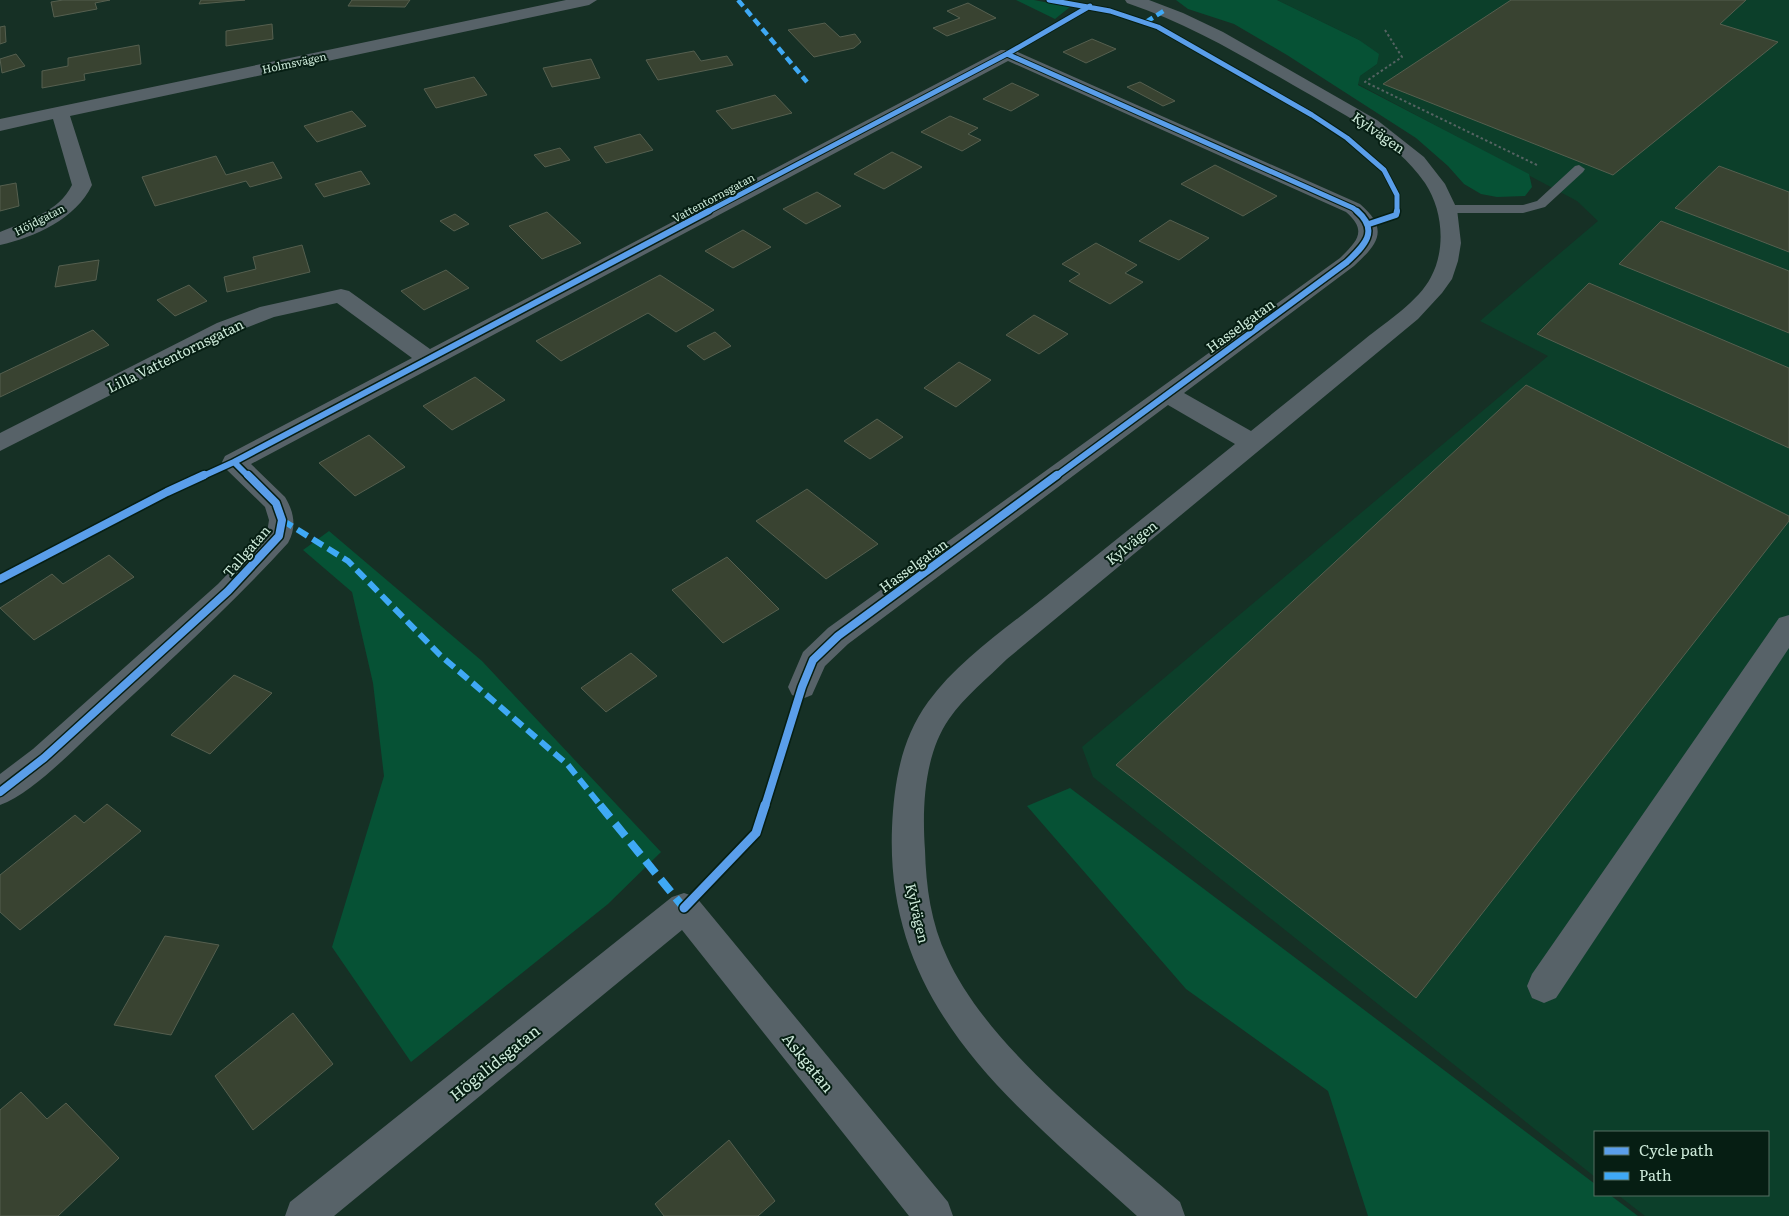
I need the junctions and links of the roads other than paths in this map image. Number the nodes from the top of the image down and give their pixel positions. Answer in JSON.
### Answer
{"nodes":[{"id":1,"x":589,"y":0,"type":"edge"},
{"id":2,"x":1134,"y":0,"type":"edge"},
{"id":3,"x":1007,"y":54,"type":"joint"},
{"id":4,"x":60,"y":112,"type":"junction"},
{"id":5,"x":0,"y":125,"type":"edge"},
{"id":6,"x":1579,"y":169,"type":"dead end"},
{"id":7,"x":1447,"y":208,"type":"junction"},
{"id":8,"x":0,"y":239,"type":"edge"},
{"id":9,"x":430,"y":360,"type":"junction"},
{"id":10,"x":1167,"y":394,"type":"junction"},
{"id":11,"x":0,"y":443,"type":"edge"},
{"id":12,"x":1253,"y":443,"type":"junction"},
{"id":13,"x":1789,"y":626,"type":"edge"},
{"id":14,"x":802,"y":687,"type":"dead end"},
{"id":15,"x":0,"y":792,"type":"edge"},
{"id":16,"x":684,"y":908,"type":"joint"},
{"id":17,"x":1544,"y":986,"type":"dead end"},
{"id":18,"x":304,"y":1216,"type":"edge"},
{"id":19,"x":934,"y":1216,"type":"edge"},
{"id":20,"x":1166,"y":1216,"type":"edge"}],
"edges":[{"from":1,"to":4,"type":"street","name":"Holmsvägen"},
{"from":2,"to":7,"type":"street","name":"Kylvägen"},
{"from":3,"to":9,"type":"street","name":"Vattentornsgatan"},
{"from":3,"to":10,"type":"street","name":"Hasselgatan"},
{"from":4,"to":5,"type":"street","name":"Holmsvägen"},
{"from":4,"to":8,"type":"street","name":"Höjdgatan"},
{"from":6,"to":7,"type":"lane"},
{"from":7,"to":12,"type":"street","name":"Kylvägen"},
{"from":9,"to":11,"type":"street","name":"Lilla Vattentornsgatan"},
{"from":9,"to":15,"type":"street","name":"Tallgatan"},
{"from":10,"to":12,"type":"street"},
{"from":10,"to":14,"type":"street","name":"Hasselgatan"},
{"from":12,"to":20,"type":"street","name":"Kylvägen"},
{"from":13,"to":17,"type":"street"},
{"from":16,"to":18,"type":"street","name":"Högalidsgatan"},
{"from":16,"to":19,"type":"street","name":"Askgatan"}]}
